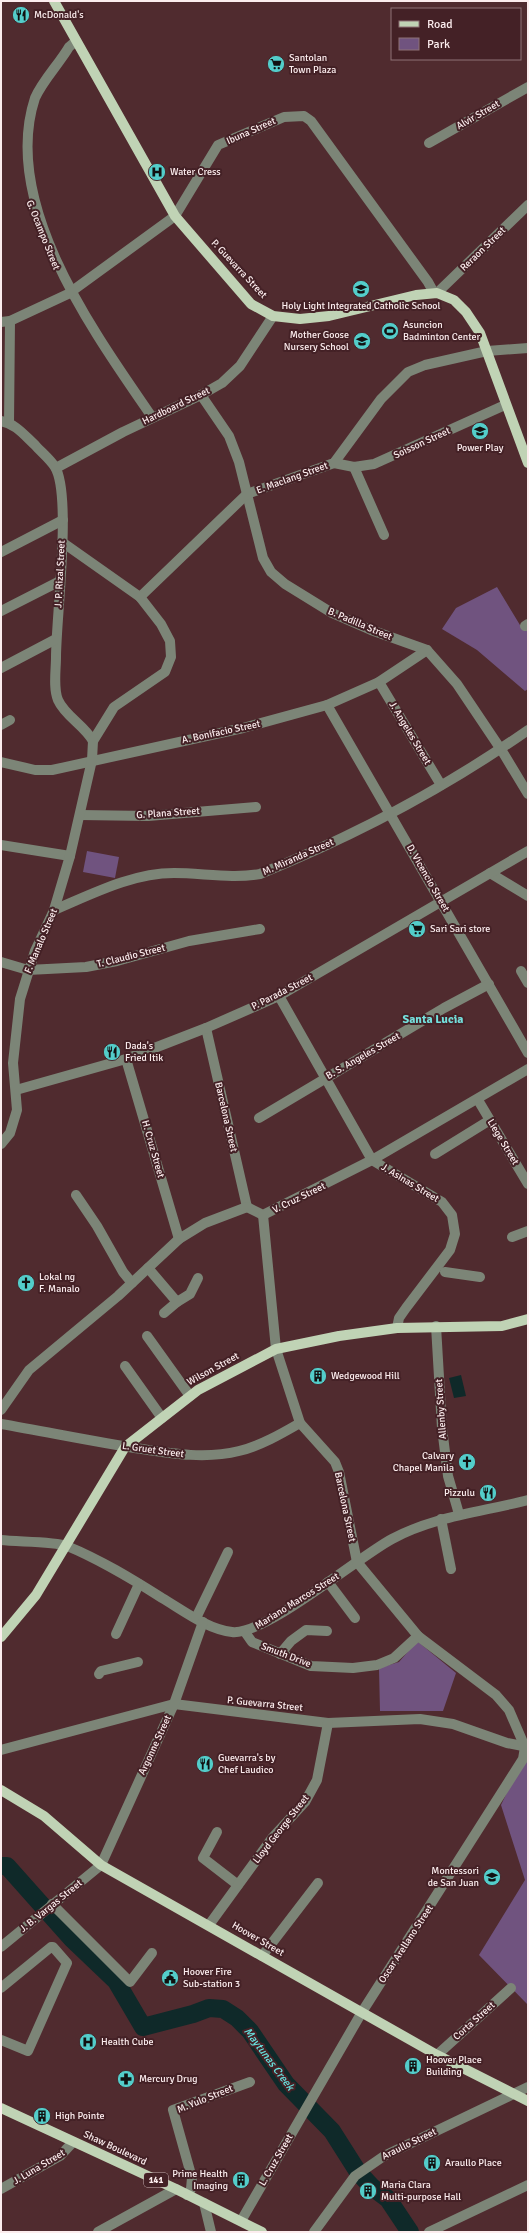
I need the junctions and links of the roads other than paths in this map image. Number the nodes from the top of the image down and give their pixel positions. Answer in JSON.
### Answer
{"nodes":[{"id":1,"x":54,"y":1,"type":"edge"},
{"id":2,"x":76,"y":41,"type":"junction"},
{"id":3,"x":528,"y":87,"type":"edge"},
{"id":4,"x":429,"y":143,"type":"dead end"},
{"id":5,"x":528,"y":205,"type":"edge"},
{"id":6,"x":175,"y":216,"type":"junction"},
{"id":7,"x":435,"y":293,"type":"junction"},
{"id":8,"x":68,"y":294,"type":"junction"},
{"id":9,"x":273,"y":316,"type":"junction"},
{"id":10,"x":6,"y":321,"type":"edge"},
{"id":11,"x":528,"y":348,"type":"edge"},
{"id":12,"x":487,"y":351,"type":"junction"},
{"id":13,"x":201,"y":395,"type":"junction"},
{"id":14,"x":505,"y":404,"type":"junction"},
{"id":15,"x":152,"y":417,"type":"junction"},
{"id":16,"x":5,"y":422,"type":"edge"},
{"id":17,"x":528,"y":462,"type":"edge"},
{"id":18,"x":334,"y":463,"type":"junction"},
{"id":19,"x":354,"y":467,"type":"junction"},
{"id":20,"x":56,"y":468,"type":"junction"},
{"id":21,"x":247,"y":494,"type":"junction"},
{"id":22,"x":63,"y":520,"type":"junction"},
{"id":23,"x":384,"y":535,"type":"dead end"},
{"id":24,"x":62,"y":542,"type":"junction"},
{"id":25,"x":1,"y":552,"type":"edge"},
{"id":26,"x":60,"y":580,"type":"junction"},
{"id":27,"x":140,"y":597,"type":"junction"},
{"id":28,"x":1,"y":611,"type":"edge"},
{"id":29,"x":56,"y":639,"type":"junction"},
{"id":30,"x":427,"y":650,"type":"junction"},
{"id":31,"x":1,"y":668,"type":"edge"},
{"id":32,"x":379,"y":682,"type":"junction"},
{"id":33,"x":327,"y":705,"type":"junction"},
{"id":34,"x":10,"y":720,"type":"dead end"},
{"id":35,"x":1,"y":725,"type":"edge"},
{"id":36,"x":528,"y":730,"type":"edge"},
{"id":37,"x":93,"y":741,"type":"junction"},
{"id":38,"x":501,"y":749,"type":"junction"},
{"id":39,"x":92,"y":760,"type":"junction"},
{"id":40,"x":1,"y":762,"type":"edge"},
{"id":41,"x":441,"y":785,"type":"junction"},
{"id":42,"x":528,"y":794,"type":"edge"},
{"id":43,"x":256,"y":807,"type":"dead end"},
{"id":44,"x":392,"y":814,"type":"junction"},
{"id":45,"x":80,"y":815,"type":"junction"},
{"id":46,"x":1,"y":845,"type":"edge"},
{"id":47,"x":528,"y":851,"type":"edge"},
{"id":48,"x":70,"y":856,"type":"junction"},
{"id":49,"x":490,"y":873,"type":"junction"},
{"id":50,"x":528,"y":896,"type":"edge"},
{"id":51,"x":441,"y":901,"type":"junction"},
{"id":52,"x":54,"y":910,"type":"junction"},
{"id":53,"x":260,"y":929,"type":"dead end"},
{"id":54,"x":1,"y":962,"type":"edge"},
{"id":55,"x":28,"y":970,"type":"junction"},
{"id":56,"x":520,"y":971,"type":"dead end"},
{"id":57,"x":528,"y":983,"type":"edge"},
{"id":58,"x":489,"y":984,"type":"junction"},
{"id":59,"x":279,"y":996,"type":"junction"},
{"id":60,"x":206,"y":1028,"type":"junction"},
{"id":61,"x":528,"y":1053,"type":"edge"},
{"id":62,"x":126,"y":1058,"type":"junction"},
{"id":63,"x":528,"y":1069,"type":"edge"},
{"id":64,"x":326,"y":1078,"type":"junction"},
{"id":65,"x":16,"y":1090,"type":"junction"},
{"id":66,"x":478,"y":1100,"type":"junction"},
{"id":67,"x":259,"y":1118,"type":"dead end"},
{"id":68,"x":490,"y":1120,"type":"junction"},
{"id":69,"x":1,"y":1144,"type":"edge"},
{"id":70,"x":435,"y":1154,"type":"dead end"},
{"id":71,"x":372,"y":1160,"type":"junction"},
{"id":72,"x":528,"y":1184,"type":"edge"},
{"id":73,"x":76,"y":1195,"type":"dead end"},
{"id":74,"x":247,"y":1206,"type":"junction"},
{"id":75,"x":263,"y":1215,"type":"junction"},
{"id":76,"x":528,"y":1231,"type":"edge"},
{"id":77,"x":512,"y":1237,"type":"dead end"},
{"id":78,"x":179,"y":1239,"type":"junction"},
{"id":79,"x":148,"y":1268,"type":"junction"},
{"id":80,"x":445,"y":1272,"type":"dead end"},
{"id":81,"x":480,"y":1277,"type":"dead end"},
{"id":82,"x":198,"y":1278,"type":"dead end"},
{"id":83,"x":133,"y":1282,"type":"junction"},
{"id":84,"x":177,"y":1302,"type":"junction"},
{"id":85,"x":164,"y":1313,"type":"dead end"},
{"id":86,"x":528,"y":1319,"type":"edge"},
{"id":87,"x":436,"y":1326,"type":"junction"},
{"id":88,"x":397,"y":1328,"type":"junction"},
{"id":89,"x":147,"y":1336,"type":"dead end"},
{"id":90,"x":276,"y":1349,"type":"junction"},
{"id":91,"x":125,"y":1366,"type":"dead end"},
{"id":92,"x":190,"y":1396,"type":"junction"},
{"id":93,"x":1,"y":1410,"type":"edge"},
{"id":94,"x":162,"y":1418,"type":"junction"},
{"id":95,"x":300,"y":1423,"type":"junction"},
{"id":96,"x":1,"y":1424,"type":"edge"},
{"id":97,"x":126,"y":1447,"type":"junction"},
{"id":98,"x":528,"y":1500,"type":"edge"},
{"id":99,"x":459,"y":1514,"type":"junction"},
{"id":100,"x":441,"y":1519,"type":"junction"},
{"id":101,"x":1,"y":1540,"type":"edge"},
{"id":102,"x":65,"y":1546,"type":"junction"},
{"id":103,"x":228,"y":1552,"type":"dead end"},
{"id":104,"x":357,"y":1562,"type":"junction"},
{"id":105,"x":451,"y":1569,"type":"dead end"},
{"id":106,"x":328,"y":1582,"type":"junction"},
{"id":107,"x":139,"y":1584,"type":"junction"},
{"id":108,"x":355,"y":1618,"type":"dead end"},
{"id":109,"x":200,"y":1620,"type":"junction"},
{"id":110,"x":327,"y":1631,"type":"dead end"},
{"id":111,"x":245,"y":1632,"type":"junction"},
{"id":112,"x":116,"y":1634,"type":"dead end"},
{"id":113,"x":418,"y":1636,"type":"junction"},
{"id":114,"x":1,"y":1637,"type":"edge"},
{"id":115,"x":280,"y":1654,"type":"junction"},
{"id":116,"x":138,"y":1662,"type":"dead end"},
{"id":117,"x":99,"y":1674,"type":"dead end"},
{"id":118,"x":174,"y":1704,"type":"junction"},
{"id":119,"x":328,"y":1723,"type":"junction"},
{"id":120,"x":526,"y":1747,"type":"edge"},
{"id":121,"x":1,"y":1750,"type":"edge"},
{"id":122,"x":1,"y":1790,"type":"edge"},
{"id":123,"x":217,"y":1832,"type":"dead end"},
{"id":124,"x":101,"y":1865,"type":"junction"},
{"id":125,"x":318,"y":1883,"type":"dead end"},
{"id":126,"x":238,"y":1885,"type":"junction"},
{"id":127,"x":48,"y":1908,"type":"junction"},
{"id":128,"x":209,"y":1925,"type":"junction"},
{"id":129,"x":1,"y":1947,"type":"edge"},
{"id":130,"x":152,"y":1953,"type":"dead end"},
{"id":131,"x":262,"y":1956,"type":"junction"},
{"id":132,"x":1,"y":1988,"type":"edge"},
{"id":133,"x":511,"y":1988,"type":"dead end"},
{"id":134,"x":362,"y":2012,"type":"junction"},
{"id":135,"x":1,"y":2040,"type":"edge"},
{"id":136,"x":438,"y":2055,"type":"junction"},
{"id":137,"x":250,"y":2082,"type":"dead end"},
{"id":138,"x":528,"y":2088,"type":"edge"},
{"id":139,"x":513,"y":2094,"type":"junction"},
{"id":140,"x":311,"y":2100,"type":"joint"},
{"id":141,"x":528,"y":2101,"type":"edge"},
{"id":142,"x":1,"y":2108,"type":"edge"},
{"id":143,"x":74,"y":2142,"type":"junction"},
{"id":144,"x":528,"y":2185,"type":"edge"},
{"id":145,"x":1,"y":2189,"type":"edge"},
{"id":146,"x":176,"y":2189,"type":"junction"},
{"id":147,"x":187,"y":2195,"type":"junction"},
{"id":148,"x":204,"y":2203,"type":"junction"},
{"id":149,"x":241,"y":2220,"type":"junction"},
{"id":150,"x":98,"y":2232,"type":"edge"},
{"id":151,"x":211,"y":2232,"type":"edge"},
{"id":152,"x":262,"y":2232,"type":"edge"},
{"id":153,"x":314,"y":2232,"type":"edge"},
{"id":154,"x":429,"y":2232,"type":"edge"}],
"edges":[{"from":1,"to":2,"type":"main road","name":"P. Guevarra Street"},
{"from":2,"to":6,"type":"main road","name":"P. Guevarra Street"},
{"from":2,"to":8,"type":"street","name":"G. Ocampo Street"},
{"from":3,"to":4,"type":"street","name":"Alvir Street"},
{"from":5,"to":7,"type":"street","name":"Reraon Street"},
{"from":6,"to":7,"type":"street","name":"Ibuna Street"},
{"from":6,"to":8,"type":"street","name":"Ibuna Street"},
{"from":6,"to":9,"type":"main road","name":"P. Guevarra Street"},
{"from":7,"to":9,"type":"main road","name":"P. Guevarra Street"},
{"from":7,"to":12,"type":"main road"},
{"from":8,"to":10,"type":"street","name":"Ibuna Street"},
{"from":8,"to":15,"type":"street","name":"G. Ocampo Street"},
{"from":9,"to":13,"type":"street","name":"Hardboard Street"},
{"from":10,"to":16,"type":"street"},
{"from":11,"to":12,"type":"street","name":"E. Maclang Street"},
{"from":12,"to":14,"type":"main road"},
{"from":12,"to":18,"type":"street","name":"E. Maclang Street"},
{"from":13,"to":15,"type":"street","name":"Hardboard Street"},
{"from":13,"to":21,"type":"street","name":"B. Padilla Street"},
{"from":14,"to":17,"type":"main road"},
{"from":14,"to":19,"type":"street","name":"Soisson Street"},
{"from":15,"to":20,"type":"street","name":"Hardboard Street"},
{"from":16,"to":20,"type":"street","name":"J. P. Rizal Street"},
{"from":18,"to":19,"type":"street","name":"Soisson Street"},
{"from":18,"to":21,"type":"street","name":"E. Maclang Street"},
{"from":19,"to":23,"type":"street"},
{"from":20,"to":22,"type":"street","name":"J. P. Rizal Street"},
{"from":21,"to":27,"type":"street","name":"E. Maclang Street"},
{"from":21,"to":30,"type":"street","name":"B. Padilla Street"},
{"from":22,"to":24,"type":"street","name":"J. P. Rizal Street"},
{"from":22,"to":25,"type":"street"},
{"from":24,"to":26,"type":"street","name":"J. P. Rizal Street"},
{"from":24,"to":27,"type":"street"},
{"from":26,"to":28,"type":"street"},
{"from":26,"to":29,"type":"street","name":"J. P. Rizal Street"},
{"from":27,"to":37,"type":"street"},
{"from":29,"to":31,"type":"street"},
{"from":29,"to":37,"type":"street","name":"J. P. Rizal Street"},
{"from":30,"to":32,"type":"street","name":"A. Bonifacio Street"},
{"from":30,"to":38,"type":"street","name":"B. Padilla Street"},
{"from":32,"to":33,"type":"street","name":"A. Bonifacio Street"},
{"from":32,"to":41,"type":"street","name":"J. Angeles Street"},
{"from":33,"to":39,"type":"street","name":"A. Bonifacio Street"},
{"from":33,"to":44,"type":"street","name":"D. Vicencio Street"},
{"from":34,"to":35,"type":"street"},
{"from":36,"to":38,"type":"street","name":"M. Miranda Street"},
{"from":37,"to":39,"type":"street","name":"F. Manalo Street"},
{"from":38,"to":41,"type":"street","name":"M. Miranda Street"},
{"from":38,"to":42,"type":"street","name":"B. Padilla Street"},
{"from":39,"to":40,"type":"street","name":"A. Bonifacio Street"},
{"from":39,"to":45,"type":"street","name":"F. Manalo Street"},
{"from":41,"to":44,"type":"street","name":"M. Miranda Street"},
{"from":43,"to":45,"type":"street","name":"G. Plana Street"},
{"from":44,"to":51,"type":"street","name":"D. Vicencio Street"},
{"from":44,"to":52,"type":"street","name":"M. Miranda Street"},
{"from":45,"to":48,"type":"street","name":"F. Manalo Street"},
{"from":46,"to":48,"type":"street"},
{"from":47,"to":49,"type":"street","name":"P. Parada Street"},
{"from":48,"to":52,"type":"street","name":"F. Manalo Street"},
{"from":49,"to":50,"type":"street"},
{"from":49,"to":51,"type":"street","name":"P. Parada Street"},
{"from":51,"to":58,"type":"street","name":"D. Vicencio Street"},
{"from":51,"to":59,"type":"street","name":"P. Parada Street"},
{"from":52,"to":55,"type":"street","name":"F. Manalo Street"},
{"from":53,"to":55,"type":"street","name":"T. Claudio Street"},
{"from":54,"to":55,"type":"street","name":"T. Claudio Street"},
{"from":55,"to":65,"type":"street","name":"F. Manalo Street"},
{"from":56,"to":57,"type":"street"},
{"from":58,"to":61,"type":"street","name":"D. Vicencio Street"},
{"from":58,"to":64,"type":"street","name":"B. S. Angeles Street"},
{"from":59,"to":60,"type":"street","name":"P. Parada Street"},
{"from":59,"to":64,"type":"street","name":"J. Asinas Street"},
{"from":60,"to":62,"type":"street","name":"P. Parada Street"},
{"from":60,"to":74,"type":"street","name":"Barcelona Street"},
{"from":62,"to":65,"type":"street","name":"P. Parada Street"},
{"from":62,"to":78,"type":"street","name":"H. Cruz Street"},
{"from":63,"to":66,"type":"street","name":"V. Cruz Street"},
{"from":64,"to":67,"type":"street","name":"B. S. Angeles Street"},
{"from":64,"to":71,"type":"street","name":"J. Asinas Street"},
{"from":65,"to":69,"type":"street","name":"F. Manalo Street"},
{"from":66,"to":68,"type":"street","name":"Liege Street"},
{"from":66,"to":71,"type":"street","name":"V. Cruz Street"},
{"from":68,"to":70,"type":"street"},
{"from":68,"to":72,"type":"street","name":"Liege Street"},
{"from":71,"to":75,"type":"street","name":"V. Cruz Street"},
{"from":71,"to":88,"type":"street","name":"J. Asinas Street"},
{"from":73,"to":83,"type":"street"},
{"from":74,"to":75,"type":"street","name":"V. Cruz Street"},
{"from":74,"to":78,"type":"street"},
{"from":75,"to":90,"type":"street","name":"Barcelona Street"},
{"from":76,"to":77,"type":"street"},
{"from":78,"to":79,"type":"street"},
{"from":79,"to":83,"type":"street"},
{"from":79,"to":84,"type":"street"},
{"from":80,"to":81,"type":"street"},
{"from":82,"to":84,"type":"street"},
{"from":83,"to":93,"type":"street"},
{"from":84,"to":85,"type":"street"},
{"from":86,"to":87,"type":"main road","name":"Wilson Street"},
{"from":87,"to":88,"type":"main road","name":"Wilson Street"},
{"from":87,"to":99,"type":"street","name":"Allenby Street"},
{"from":88,"to":90,"type":"main road","name":"Wilson Street"},
{"from":89,"to":92,"type":"street"},
{"from":90,"to":92,"type":"main road","name":"Wilson Street"},
{"from":90,"to":95,"type":"street","name":"Barcelona Street"},
{"from":91,"to":94,"type":"street"},
{"from":92,"to":94,"type":"main road","name":"Wilson Street"},
{"from":94,"to":97,"type":"main road","name":"Wilson Street"},
{"from":95,"to":97,"type":"street","name":"L. Gruet Street"},
{"from":95,"to":104,"type":"street","name":"Barcelona Street"},
{"from":96,"to":97,"type":"street","name":"L. Gruet Street"},
{"from":97,"to":102,"type":"main road","name":"Wilson Street"},
{"from":98,"to":99,"type":"street","name":"Mariano Marcos Street"},
{"from":99,"to":100,"type":"street","name":"Mariano Marcos Street"},
{"from":100,"to":104,"type":"street","name":"Mariano Marcos Street"},
{"from":100,"to":105,"type":"street"},
{"from":101,"to":102,"type":"street","name":"Mariano Marcos Street"},
{"from":102,"to":107,"type":"street","name":"Mariano Marcos Street"},
{"from":102,"to":114,"type":"main road","name":"Wilson Street"},
{"from":103,"to":109,"type":"street","name":"Argonne Street"},
{"from":104,"to":106,"type":"street","name":"Mariano Marcos Street"},
{"from":104,"to":113,"type":"street","name":"Barcelona Street"},
{"from":106,"to":108,"type":"street"},
{"from":106,"to":111,"type":"street","name":"Mariano Marcos Street"},
{"from":107,"to":109,"type":"street","name":"Mariano Marcos Street"},
{"from":107,"to":112,"type":"street"},
{"from":109,"to":111,"type":"street","name":"Mariano Marcos Street"},
{"from":109,"to":118,"type":"street","name":"Argonne Street"},
{"from":110,"to":115,"type":"street"},
{"from":111,"to":115,"type":"street","name":"Smuth Drive"},
{"from":113,"to":115,"type":"street","name":"Smuth Drive"},
{"from":113,"to":120,"type":"street","name":"Barcelona Street"},
{"from":116,"to":117,"type":"street"},
{"from":118,"to":119,"type":"street","name":"P. Guevarra Street"},
{"from":118,"to":121,"type":"street","name":"P. Guevarra Street"},
{"from":118,"to":124,"type":"street","name":"Argonne Street"},
{"from":119,"to":120,"type":"street","name":"P. Guevarra Street"},
{"from":119,"to":126,"type":"street","name":"Lloyd George Street"},
{"from":120,"to":134,"type":"street","name":"Oscar Arellano Street"},
{"from":122,"to":124,"type":"main road","name":"Hoover Street"},
{"from":123,"to":126,"type":"street"},
{"from":124,"to":127,"type":"street","name":"J. B. Vargas Street"},
{"from":124,"to":128,"type":"main road","name":"Hoover Street"},
{"from":125,"to":131,"type":"street"},
{"from":126,"to":128,"type":"street","name":"Lloyd George Street"},
{"from":127,"to":129,"type":"street","name":"J. B. Vargas Street"},
{"from":127,"to":130,"type":"street"},
{"from":128,"to":131,"type":"main road","name":"Hoover Street"},
{"from":131,"to":134,"type":"main road","name":"Hoover Street"},
{"from":132,"to":135,"type":"street"},
{"from":133,"to":136,"type":"street","name":"Corta Street"},
{"from":134,"to":136,"type":"main road","name":"Hoover Street"},
{"from":134,"to":140,"type":"street","name":"Oscar Arellano Street"},
{"from":136,"to":139,"type":"main road","name":"Hoover Street"},
{"from":137,"to":147,"type":"street","name":"M. Yulo Street"},
{"from":138,"to":139,"type":"street","name":"Araullo Street"},
{"from":139,"to":141,"type":"main road","name":"Hoover Street"},
{"from":139,"to":153,"type":"street","name":"Araullo Street"},
{"from":140,"to":149,"type":"street","name":"L. Cruz Street"},
{"from":142,"to":143,"type":"main road","name":"Shaw Boulevard","number":"141"},
{"from":143,"to":145,"type":"street","name":"J. Luna Street"},
{"from":143,"to":146,"type":"main road","name":"Shaw Boulevard","number":"141"},
{"from":144,"to":154,"type":"street"},
{"from":146,"to":147,"type":"main road","name":"Shaw Boulevard","number":"141"},
{"from":146,"to":150,"type":"street"},
{"from":147,"to":148,"type":"main road","name":"Shaw Boulevard","number":"141"},
{"from":148,"to":149,"type":"main road","name":"Shaw Boulevard","number":"141"},
{"from":148,"to":151,"type":"street"},
{"from":149,"to":152,"type":"main road","name":"Shaw Boulevard","number":"141"}]}
